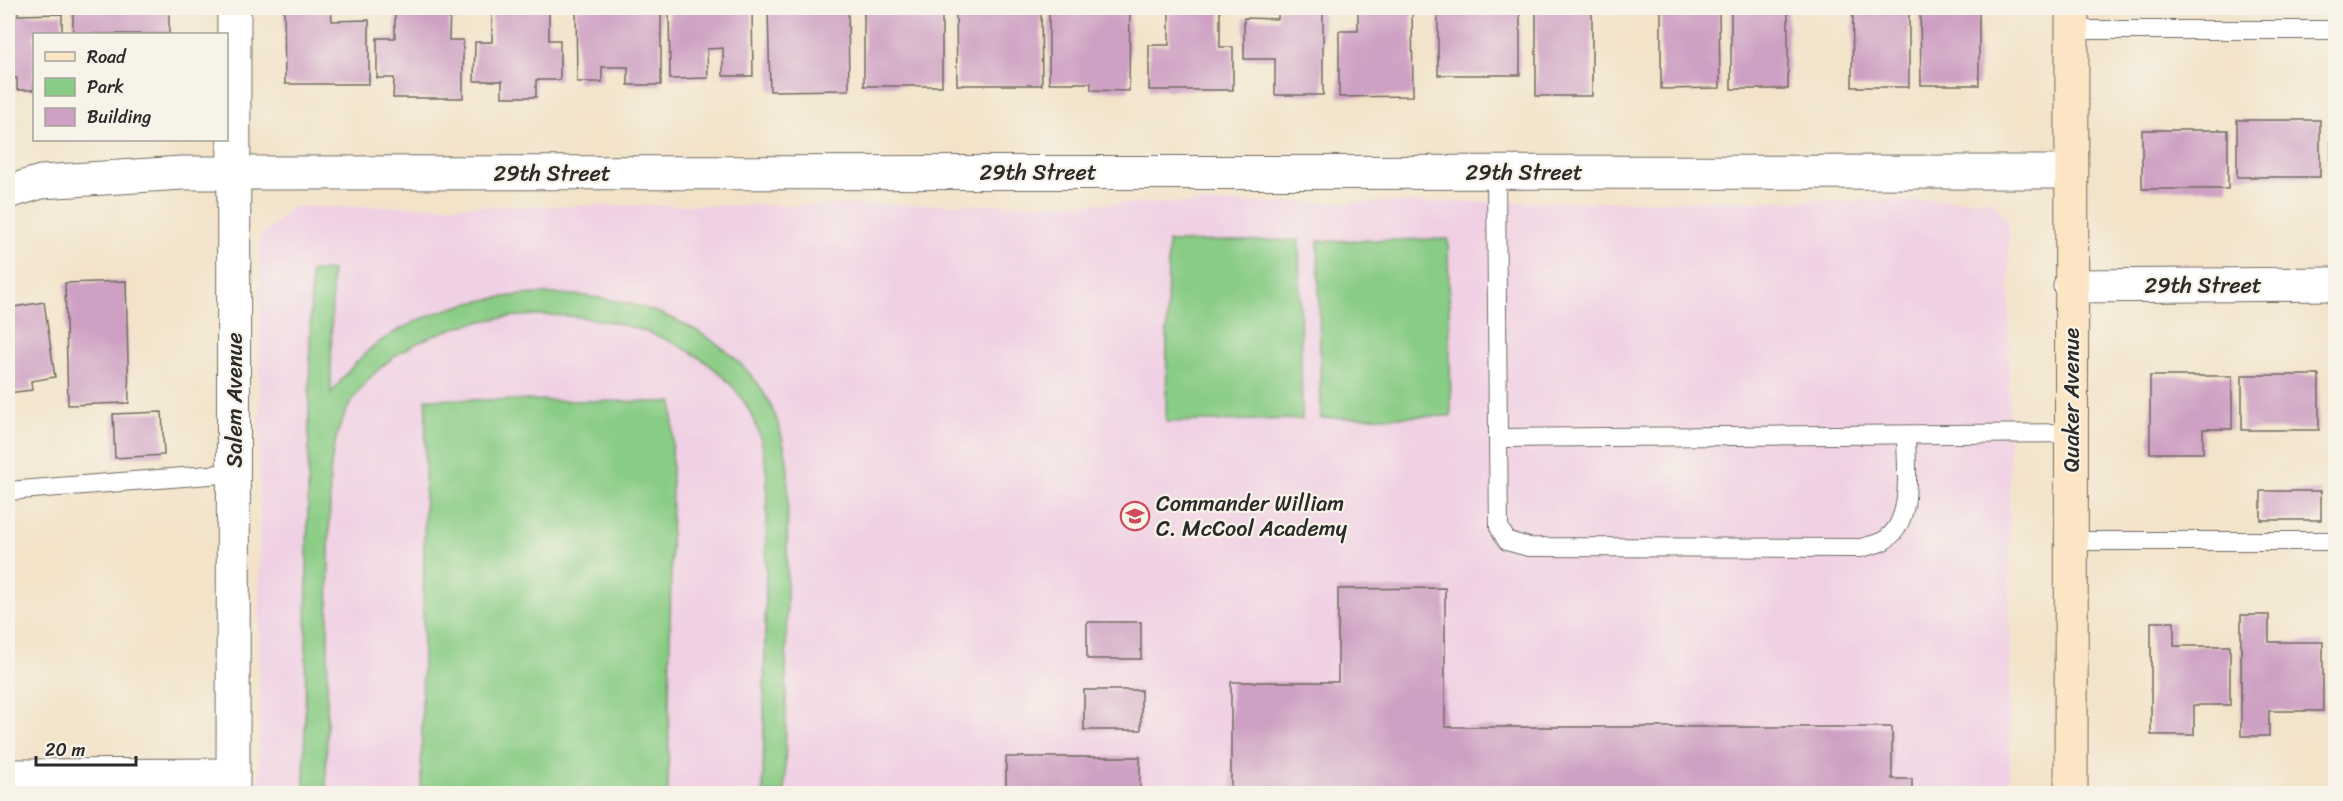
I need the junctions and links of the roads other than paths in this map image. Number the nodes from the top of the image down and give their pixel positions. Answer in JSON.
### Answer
{"nodes":[{"id":1,"x":234,"y":8,"type":"edge"},
{"id":2,"x":2072,"y":19,"type":"edge"},
{"id":3,"x":2336,"y":30,"type":"edge"},
{"id":4,"x":1496,"y":172,"type":"junction"},
{"id":5,"x":2071,"y":172,"type":"junction"},
{"id":6,"x":234,"y":173,"type":"junction"},
{"id":7,"x":8,"y":192,"type":"edge"},
{"id":8,"x":2336,"y":284,"type":"edge"},
{"id":9,"x":2070,"y":286,"type":"junction"},
{"id":10,"x":2071,"y":433,"type":"junction"},
{"id":11,"x":1906,"y":435,"type":"junction"},
{"id":12,"x":1498,"y":438,"type":"junction"},
{"id":13,"x":234,"y":473,"type":"junction"},
{"id":14,"x":8,"y":491,"type":"edge"},
{"id":15,"x":2071,"y":541,"type":"junction"},
{"id":16,"x":2336,"y":541,"type":"edge"},
{"id":17,"x":8,"y":776,"type":"edge"},
{"id":18,"x":233,"y":784,"type":"edge"},
{"id":19,"x":2071,"y":794,"type":"edge"}],
"edges":[{"from":1,"to":6,"type":"street","name":"Salem Avenue"},
{"from":2,"to":3,"type":"lane"},
{"from":2,"to":5,"type":"main road","name":"Quaker Avenue"},
{"from":4,"to":5,"type":"street","name":"29th Street"},
{"from":4,"to":6,"type":"street","name":"29th Street"},
{"from":4,"to":12,"type":"lane"},
{"from":5,"to":9,"type":"main road","name":"Quaker Avenue"},
{"from":6,"to":7,"type":"street","name":"29th Street"},
{"from":6,"to":13,"type":"street","name":"Salem Avenue"},
{"from":8,"to":9,"type":"street","name":"29th Street"},
{"from":9,"to":10,"type":"main road","name":"Quaker Avenue"},
{"from":10,"to":11,"type":"lane"},
{"from":10,"to":15,"type":"main road","name":"Quaker Avenue"},
{"from":11,"to":12,"type":"lane"},
{"from":11,"to":12,"type":"lane"},
{"from":13,"to":14,"type":"lane"},
{"from":13,"to":18,"type":"street","name":"Salem Avenue"},
{"from":15,"to":16,"type":"lane"},
{"from":15,"to":19,"type":"main road","name":"Quaker Avenue"},
{"from":17,"to":18,"type":"street"}]}
